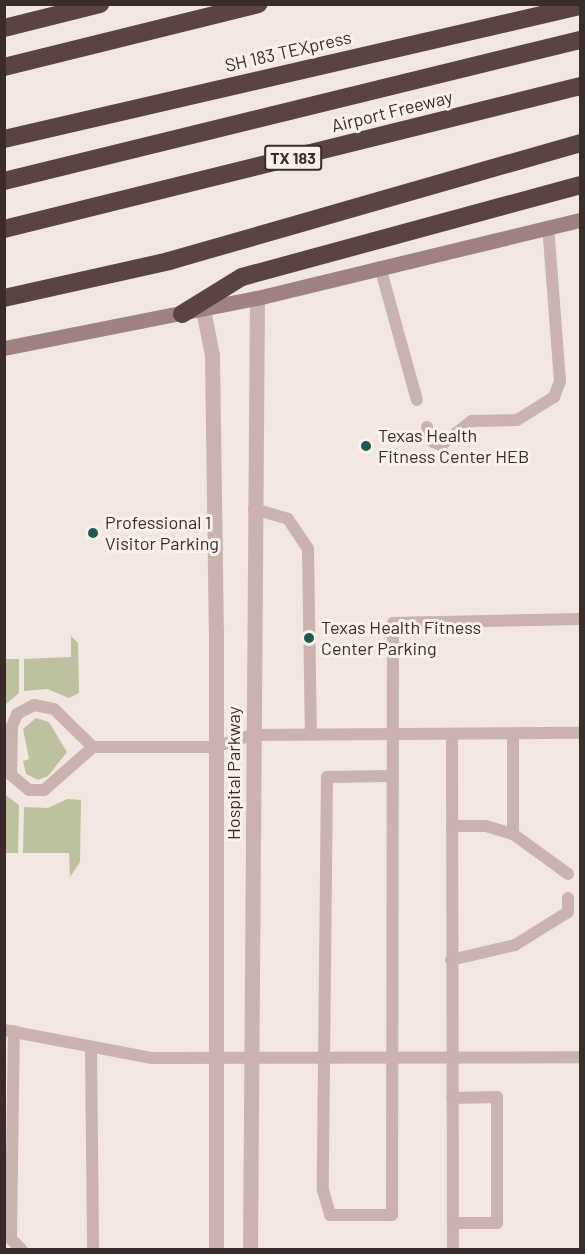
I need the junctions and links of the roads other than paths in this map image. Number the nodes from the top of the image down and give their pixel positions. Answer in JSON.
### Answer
{"nodes":[{"id":1,"x":100,"y":4,"type":"edge"},
{"id":2,"x":258,"y":4,"type":"edge"},
{"id":3,"x":580,"y":6,"type":"edge"},
{"id":4,"x":4,"y":28,"type":"edge"},
{"id":5,"x":580,"y":40,"type":"edge"},
{"id":6,"x":4,"y":67,"type":"edge"},
{"id":7,"x":580,"y":86,"type":"edge"},
{"id":8,"x":4,"y":139,"type":"edge"},
{"id":9,"x":580,"y":143,"type":"edge"},
{"id":10,"x":4,"y":181,"type":"edge"},
{"id":11,"x":580,"y":184,"type":"edge"},
{"id":12,"x":580,"y":220,"type":"edge"},
{"id":13,"x":548,"y":226,"type":"junction"},
{"id":14,"x":4,"y":229,"type":"edge"},
{"id":15,"x":380,"y":267,"type":"junction"},
{"id":16,"x":4,"y":298,"type":"edge"},
{"id":17,"x":257,"y":298,"type":"junction"},
{"id":18,"x":203,"y":310,"type":"junction"},
{"id":19,"x":182,"y":314,"type":"junction"},
{"id":20,"x":4,"y":348,"type":"edge"},
{"id":21,"x":417,"y":400,"type":"dead end"},
{"id":22,"x":427,"y":428,"type":"dead end"},
{"id":23,"x":254,"y":509,"type":"junction"},
{"id":24,"x":580,"y":619,"type":"edge"},
{"id":25,"x":580,"y":733,"type":"edge"},
{"id":26,"x":311,"y":734,"type":"junction"},
{"id":27,"x":390,"y":734,"type":"junction"},
{"id":28,"x":513,"y":734,"type":"junction"},
{"id":29,"x":253,"y":735,"type":"junction"},
{"id":30,"x":452,"y":735,"type":"junction"},
{"id":31,"x":93,"y":747,"type":"junction"},
{"id":32,"x":215,"y":747,"type":"junction"},
{"id":33,"x":390,"y":776,"type":"junction"},
{"id":34,"x":452,"y":826,"type":"junction"},
{"id":35,"x":513,"y":834,"type":"junction"},
{"id":36,"x":568,"y":874,"type":"dead end"},
{"id":37,"x":568,"y":898,"type":"dead end"},
{"id":38,"x":451,"y":960,"type":"junction"},
{"id":39,"x":9,"y":1031,"type":"edge"},
{"id":40,"x":91,"y":1051,"type":"junction"},
{"id":41,"x":216,"y":1057,"type":"junction"},
{"id":42,"x":252,"y":1057,"type":"junction"},
{"id":43,"x":580,"y":1057,"type":"edge"},
{"id":44,"x":324,"y":1058,"type":"junction"},
{"id":45,"x":393,"y":1058,"type":"junction"},
{"id":46,"x":451,"y":1058,"type":"junction"},
{"id":47,"x":452,"y":1098,"type":"junction"},
{"id":48,"x":453,"y":1223,"type":"junction"},
{"id":49,"x":8,"y":1233,"type":"edge"},
{"id":50,"x":22,"y":1250,"type":"edge"},
{"id":51,"x":93,"y":1250,"type":"edge"},
{"id":52,"x":216,"y":1250,"type":"edge"},
{"id":53,"x":250,"y":1250,"type":"edge"},
{"id":54,"x":453,"y":1250,"type":"edge"}],
"edges":[{"from":1,"to":4,"type":"highway"},
{"from":2,"to":6,"type":"highway"},
{"from":3,"to":8,"type":"highway","name":"SH 183 TEXpress"},
{"from":5,"to":10,"type":"highway"},
{"from":7,"to":14,"type":"highway","name":"Airport Freeway","number":"TX 183"},
{"from":9,"to":16,"type":"highway"},
{"from":11,"to":19,"type":"highway"},
{"from":12,"to":13,"type":"main road"},
{"from":13,"to":15,"type":"main road"},
{"from":13,"to":22,"type":"lane"},
{"from":15,"to":17,"type":"main road"},
{"from":15,"to":21,"type":"lane"},
{"from":17,"to":18,"type":"main road"},
{"from":17,"to":23,"type":"street","name":"Hospital Parkway"},
{"from":18,"to":19,"type":"main road"},
{"from":18,"to":32,"type":"street","name":"Hospital Parkway"},
{"from":19,"to":20,"type":"main road"},
{"from":23,"to":26,"type":"lane"},
{"from":23,"to":29,"type":"street","name":"Hospital Parkway"},
{"from":24,"to":27,"type":"lane"},
{"from":25,"to":28,"type":"lane"},
{"from":26,"to":27,"type":"lane"},
{"from":26,"to":29,"type":"lane"},
{"from":27,"to":30,"type":"lane"},
{"from":27,"to":33,"type":"lane"},
{"from":28,"to":30,"type":"lane"},
{"from":28,"to":35,"type":"lane"},
{"from":29,"to":32,"type":"lane"},
{"from":29,"to":42,"type":"street","name":"Hospital Parkway"},
{"from":30,"to":34,"type":"lane"},
{"from":31,"to":31,"type":"lane"},
{"from":31,"to":32,"type":"lane"},
{"from":32,"to":41,"type":"street","name":"Hospital Parkway"},
{"from":33,"to":44,"type":"lane"},
{"from":33,"to":45,"type":"lane"},
{"from":34,"to":35,"type":"lane"},
{"from":34,"to":38,"type":"lane"},
{"from":35,"to":36,"type":"lane"},
{"from":37,"to":38,"type":"lane"},
{"from":38,"to":46,"type":"lane"},
{"from":39,"to":40,"type":"lane"},
{"from":39,"to":49,"type":"lane"},
{"from":40,"to":41,"type":"lane"},
{"from":40,"to":51,"type":"lane"},
{"from":41,"to":42,"type":"lane"},
{"from":41,"to":52,"type":"street","name":"Hospital Parkway"},
{"from":42,"to":44,"type":"lane"},
{"from":42,"to":53,"type":"street","name":"Hospital Parkway"},
{"from":43,"to":46,"type":"lane"},
{"from":44,"to":45,"type":"lane"},
{"from":44,"to":45,"type":"lane"},
{"from":45,"to":46,"type":"lane"},
{"from":46,"to":47,"type":"lane"},
{"from":47,"to":48,"type":"lane"},
{"from":47,"to":48,"type":"lane"},
{"from":48,"to":54,"type":"lane"},
{"from":49,"to":50,"type":"lane"}]}
